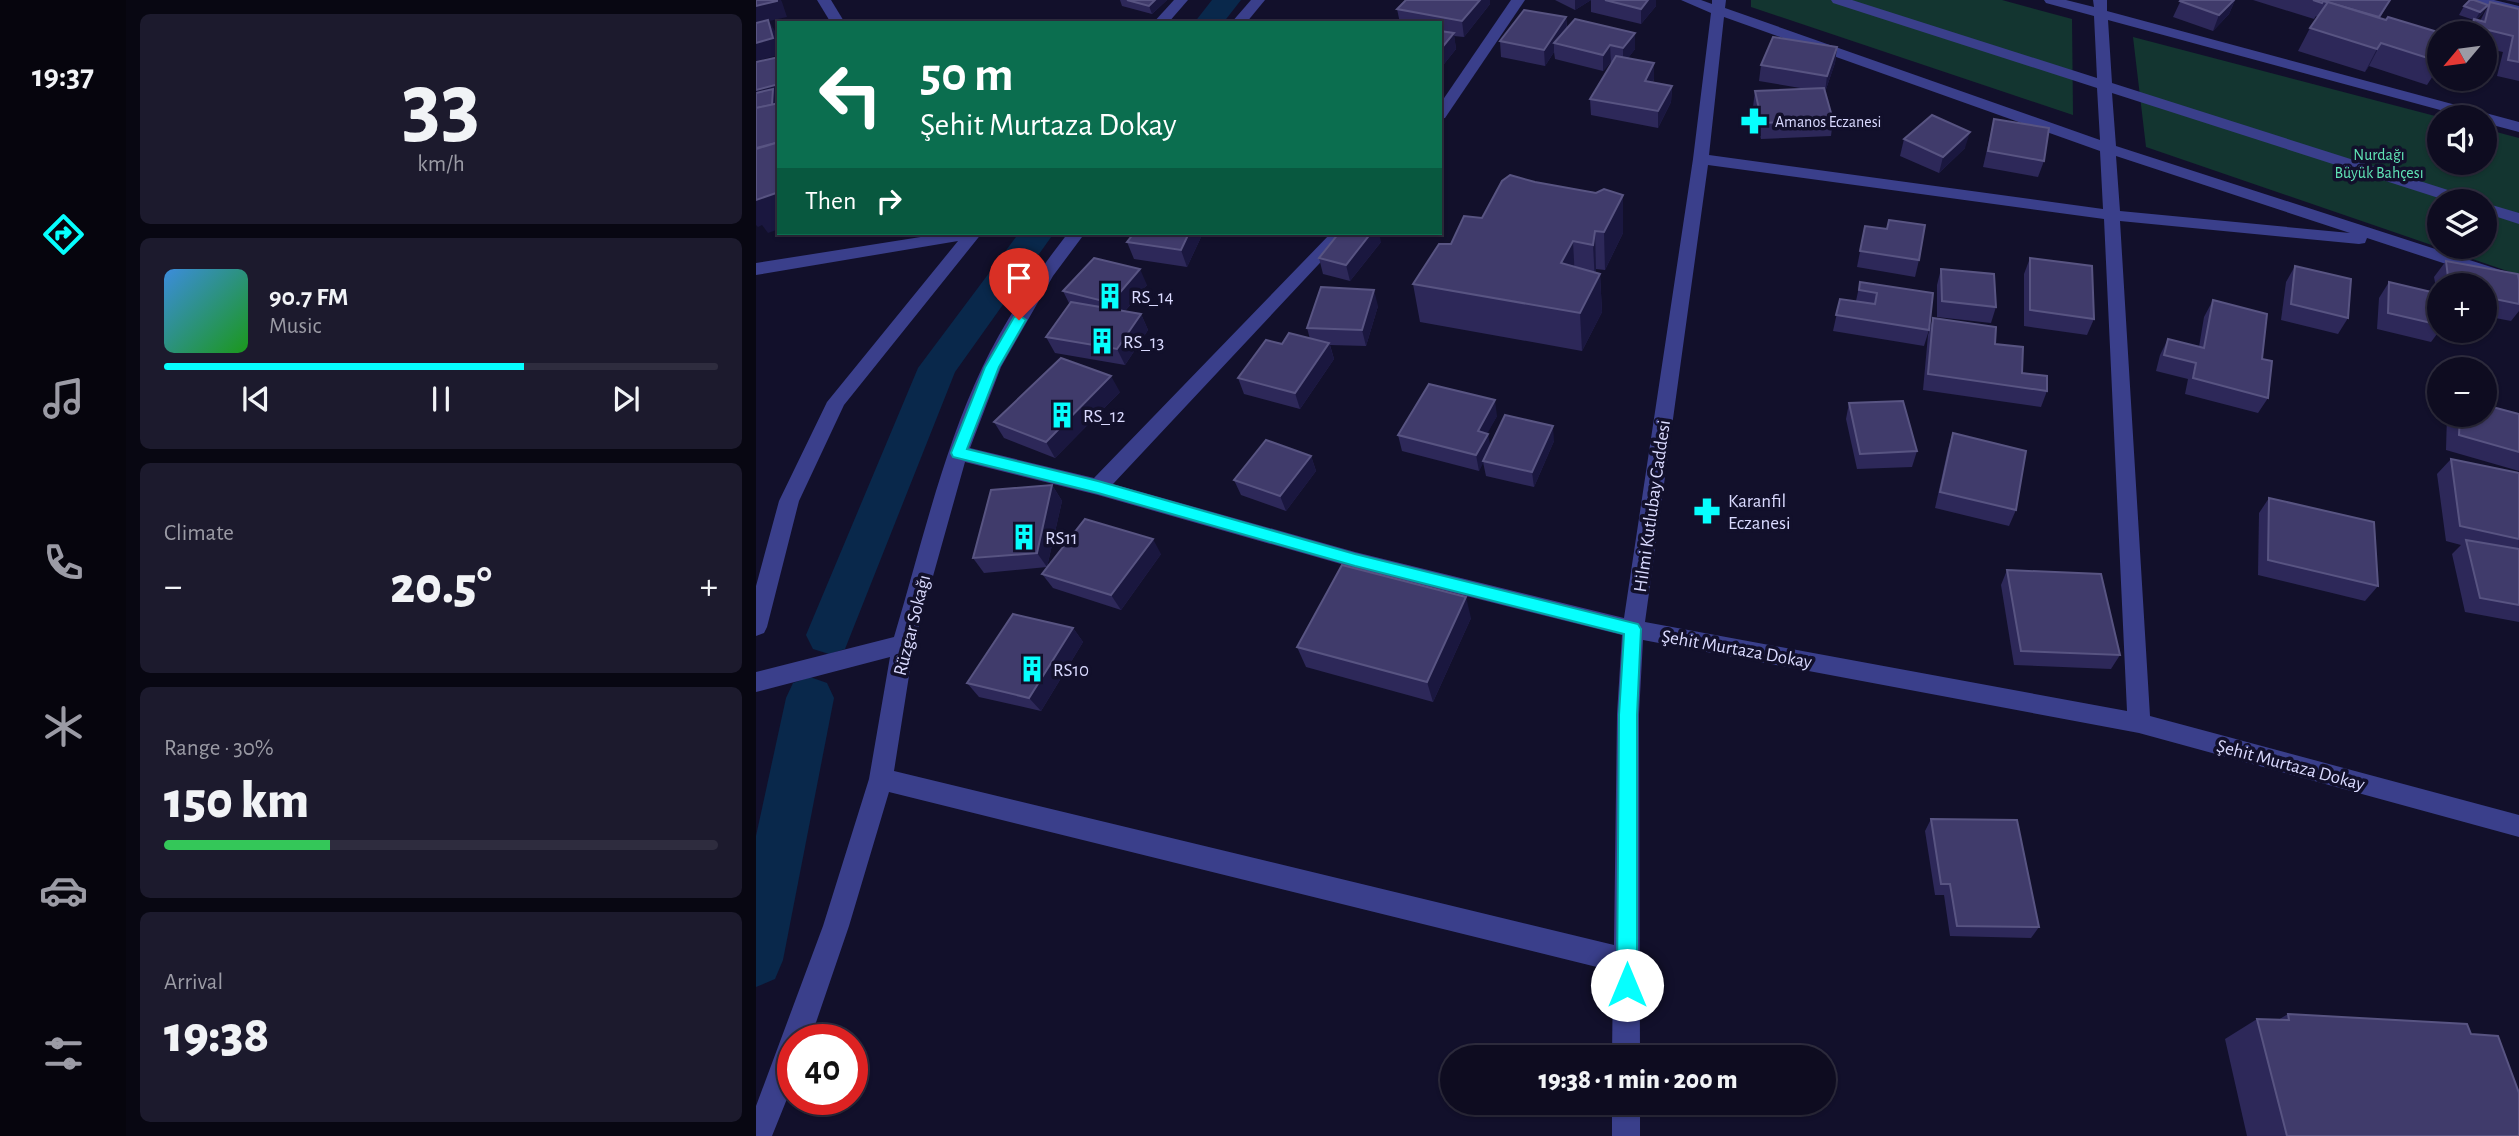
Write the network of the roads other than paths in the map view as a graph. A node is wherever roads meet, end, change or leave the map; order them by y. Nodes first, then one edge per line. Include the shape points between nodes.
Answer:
1 (824, 0) edge
2 (1181, 0) edge
3 (1258, 0) edge
4 (1518, 0) edge
5 (1688, 0) edge
6 (1838, 0) edge
7 (2051, 0) edge
8 (2476, 0) edge
9 (1718, 6) edge
10 (2100, 7) edge
11 (2519, 10) edge
12 (837, 21) edge
13 (1162, 21) edge
14 (1240, 21) edge
15 (2104, 85) junction
16 (2439, 105) edge
17 (1442, 112) edge
18 (2497, 121) edge
19 (2519, 127) edge
20 (2108, 148) junction
21 (1702, 159) junction
22 (2427, 189) edge
23 (2497, 212) edge
24 (2111, 215) junction
25 (2519, 219) edge
26 (953, 235) edge
27 (972, 235) edge
28 (1075, 235) edge
29 (1338, 235) edge
30 (910, 239) edge
31 (2398, 242) junction
32 (756, 269) edge
33 (2519, 282) edge
34 (958, 453) junction
35 (1098, 487) junction
36 (756, 627) edge
37 (1633, 629) junction
38 (902, 644) junction
39 (756, 682) edge
40 (2139, 723) junction
41 (881, 779) junction
42 (2519, 826) edge
43 (1627, 961) junction
44 (802, 1024) edge
45 (1626, 1045) edge
46 (777, 1088) edge
47 (1626, 1115) edge
48 (758, 1136) edge
49 (1626, 1136) edge

1 - 12 street
2 - 13 street
3 - 14 street
4 - 17 street
5 - 9 street
6 - 15 street
7 - 10 street
8 - 11 street
9 - 20 street
9 - 21 street, Hilmi Kutlubay Caddesi
10 - 15 street
10 - 16 street
15 - 20 street
15 - 22 street
18 - 19 street
20 - 24 street
20 - 31 street
21 - 24 street
21 - 37 street, Hilmi Kutlubay Caddesi
23 - 25 street
24 - 31 street
24 - 40 street
26 - 30 street
27 - 36 street via 836,402 789,501
28 - 34 street, Rüzgar Sokağı via 1046,273 992,367
29 - 35 street
30 - 32 street
31 - 33 street
34 - 35 street, Şehit Murtaza Dokay
34 - 38 street, Rüzgar Sokağı
35 - 37 street, Şehit Murtaza Dokay via 1355,560
37 - 40 street, Şehit Murtaza Dokay
37 - 43 street, Hilmi Kutlubay Caddesi
38 - 39 street
38 - 41 street, Rüzgar Sokağı
40 - 42 street, Şehit Murtaza Dokay
41 - 43 street
41 - 44 street, Rüzgar Sokağı
43 - 45 street, Hilmi Kutlubay Caddesi
46 - 48 street
47 - 49 street

